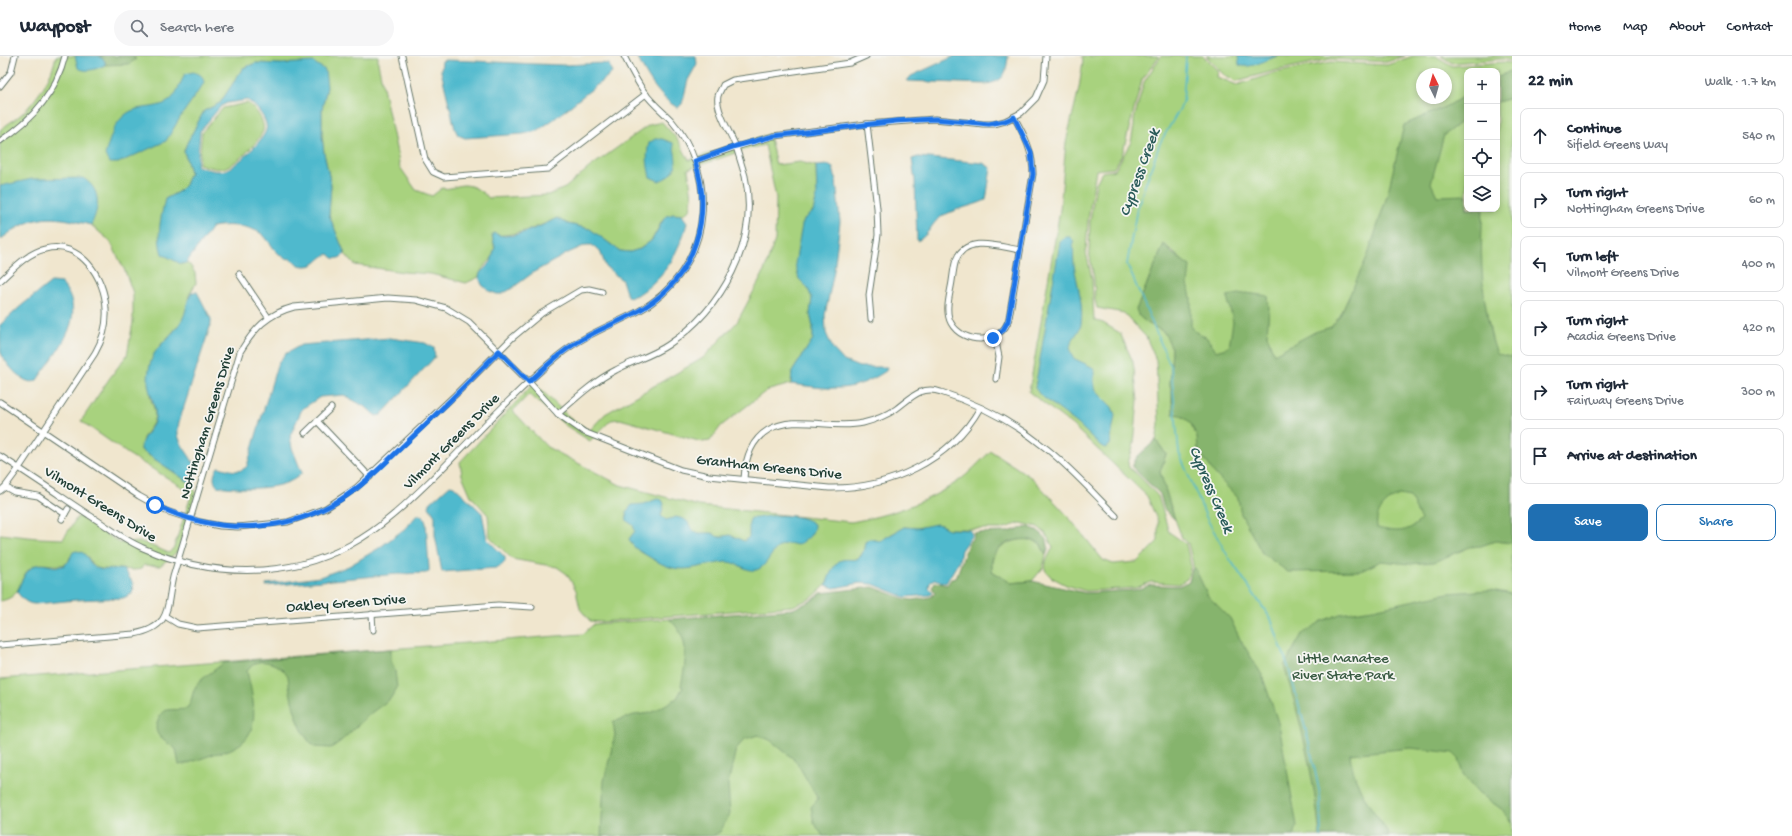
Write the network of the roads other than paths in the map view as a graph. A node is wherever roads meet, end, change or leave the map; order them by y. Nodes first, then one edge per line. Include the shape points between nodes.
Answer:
1 (15, 56) edge
2 (65, 56) edge
3 (402, 56) edge
4 (624, 56) edge
5 (866, 56) edge
6 (1046, 56) edge
7 (0, 86) edge
8 (646, 94) junction
9 (1014, 117) junction
10 (867, 124) junction
11 (0, 141) edge
12 (736, 146) junction
13 (695, 161) junction
14 (1020, 250) junction
15 (240, 274) dead end
16 (0, 281) edge
17 (602, 292) dead end
18 (268, 317) junction
19 (871, 318) dead end
20 (995, 337) junction
21 (499, 351) junction
22 (996, 379) dead end
23 (529, 382) junction
24 (0, 402) edge
25 (331, 408) dead end
26 (980, 408) junction
27 (558, 414) junction
28 (317, 421) junction
29 (43, 431) junction
30 (305, 433) dead end
31 (0, 456) edge
32 (18, 468) junction
33 (370, 477) junction
34 (744, 479) junction
35 (5, 486) junction
36 (0, 491) edge
37 (1116, 516) dead end
38 (62, 519) dead end
39 (191, 520) junction
40 (178, 561) junction
41 (532, 607) dead end
42 (372, 614) junction
43 (165, 616) junction
44 (373, 630) dead end
45 (0, 645) edge

1 - 7 street via 11,72
2 - 11 street via 55,82 41,106 24,124
3 - 8 street via 425,159 433,172 444,177 548,168
4 - 8 street, Vilmont Greens Drive
5 - 12 street via 850,63 733,80 723,84 718,96 719,108
6 - 9 street via 1046,73 1039,92 1029,106
8 - 13 street, Vilmont Greens Drive via 680,132
9 - 10 street via 989,124 935,119
9 - 14 street via 1027,142 1033,162
10 - 12 street via 774,136
10 - 19 street via 878,235 870,295
12 - 13 street
12 - 27 street via 745,177 748,214 745,239 726,284 707,311 667,346 614,370
13 - 23 street, Vilmont Greens Drive via 703,197 701,224 695,247 679,276 652,303 573,345
14 - 20 street via 1008,321
14 - 20 street via 976,244 964,249 956,261 948,312 951,323 959,332 975,338
15 - 18 street
16 - 29 street via 33,253 59,247 77,253 85,259 103,291 106,315 101,342
17 - 21 street via 585,289 568,296 529,323
18 - 21 street, Nottingham Greens Drive via 282,310 306,305 374,299 416,300 456,313 470,322
18 - 39 street, Nottingham Greens Drive via 240,352
20 - 22 street via 999,357
21 - 23 street, Nottingham Greens Drive
21 - 33 street via 456,396
23 - 27 street, Grantham Greens Drive
23 - 40 street, Vilmont Greens Drive via 408,502 350,545 304,563 264,570 222,570
24 - 29 street
25 - 28 street
26 - 34 street, Grantham Greens Drive via 960,435 941,452 918,468 886,480 864,486 837,488
26 - 34 street via 942,392 928,390 917,393 883,416 863,423 841,426 794,422 783,424 767,430 755,442 746,461
26 - 37 street via 1022,430 1043,446
27 - 34 street, Grantham Greens Drive via 584,432 681,470
28 - 30 street
28 - 33 street
29 - 32 street
29 - 39 street via 155,505
31 - 32 street, Vilmont Greens Drive
32 - 35 street
32 - 40 street, Vilmont Greens Drive via 125,538
33 - 39 street via 326,508 288,522 238,527
35 - 36 street
35 - 38 street via 14,492 40,497 67,512
39 - 40 street, Nottingham Greens Drive
40 - 43 street, Nottingham Greens Drive
41 - 42 street, Oakley Green Drive via 498,605
42 - 43 street, Oakley Green Drive via 197,628 178,624
42 - 44 street
43 - 45 street via 152,628 143,632

